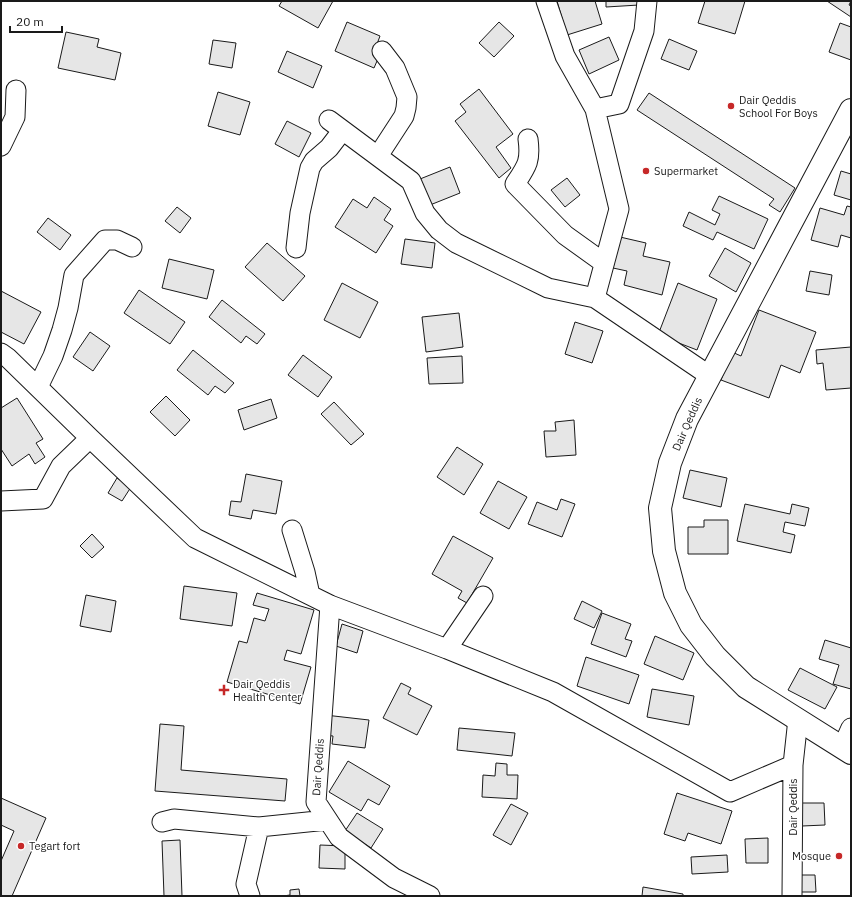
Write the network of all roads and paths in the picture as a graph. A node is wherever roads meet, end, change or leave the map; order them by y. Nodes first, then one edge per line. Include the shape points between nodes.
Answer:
1 (546, 1) edge
2 (647, 1) edge
3 (382, 51) dead end
4 (16, 90) dead end
5 (595, 109) junction
6 (851, 110) edge
7 (528, 139) dead end
8 (1, 146) edge
9 (378, 156) junction
10 (132, 247) dead end
11 (296, 248) dead end
12 (604, 263) junction
13 (595, 298) junction
14 (1, 353) edge
15 (710, 376) junction
16 (38, 387) junction
17 (90, 438) junction
18 (1, 501) edge
19 (292, 530) dead end
20 (310, 595) junction
21 (483, 596) dead end
22 (330, 605) junction
23 (447, 649) junction
24 (798, 719) junction
25 (851, 728) edge
26 (846, 751) edge
27 (793, 765) junction
28 (327, 820) junction
29 (162, 822) dead end
30 (259, 827) junction
31 (250, 896) edge
32 (430, 896) edge
33 (792, 896) edge

1 - 5 street via 565,56
2 - 5 street via 644,31 619,104
3 - 9 street via 395,68 407,97 404,116
4 - 8 street via 15,117
5 - 12 street via 619,209
6 - 15 main road, Dair Qeddis
7 - 12 street via 530,154 527,167 515,184 565,235
9 - 11 street via 336,126 329,148 310,168 300,213
9 - 13 street via 411,181 425,213 439,230 456,243 548,288
10 - 16 street via 117,240 105,240 74,275 62,330
12 - 13 street
13 - 15 street
14 - 16 street
15 - 24 main road, Dair Qeddis via 687,420 670,463 660,508 664,551 675,593 691,625 715,656 746,687
16 - 17 street
17 - 18 street via 61,466 43,499
17 - 20 street via 196,538
19 - 20 street
20 - 22 street
21 - 23 street
22 - 23 street
22 - 28 street, Dair Qeddis via 316,802
23 - 27 street via 553,692 730,792
24 - 26 main road, Dair Qeddis
24 - 27 street, Dair Qeddis
25 - 26 street
27 - 33 street, Dair Qeddis
28 - 30 street
28 - 32 street, Dair Qeddis via 339,837 388,874
29 - 30 street via 174,819
30 - 31 street via 246,884

